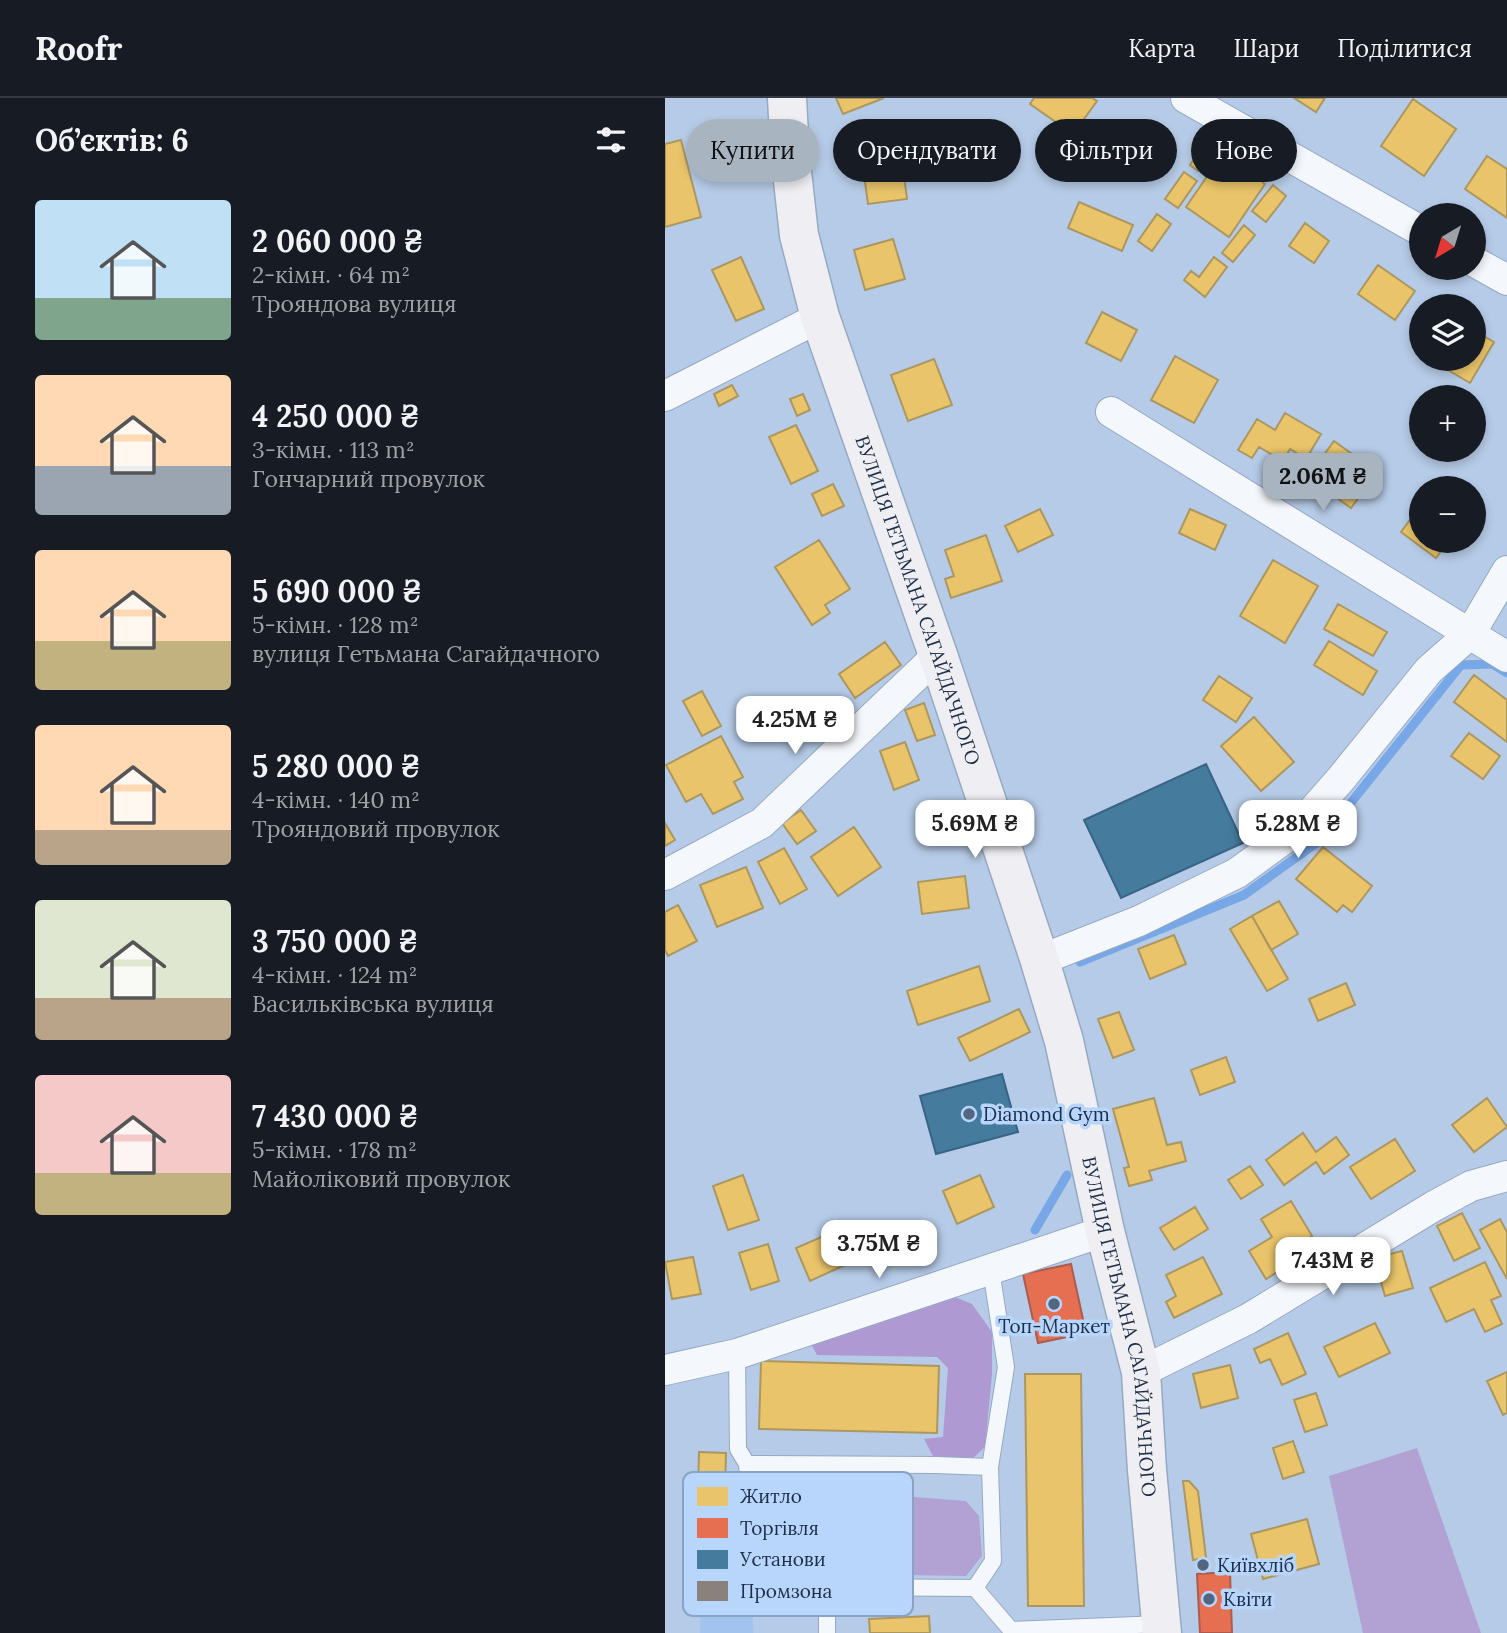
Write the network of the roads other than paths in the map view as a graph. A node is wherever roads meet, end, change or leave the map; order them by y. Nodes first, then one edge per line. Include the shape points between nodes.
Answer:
1 (787, 98) edge
2 (1186, 98) edge
3 (1409, 224) edge
4 (1486, 268) edge
5 (1507, 280) edge
6 (820, 317) junction
7 (665, 396) edge
8 (1111, 412) dead end
9 (1507, 571) edge
10 (1470, 634) junction
11 (938, 655) junction
12 (1507, 657) edge
13 (665, 875) edge
14 (1039, 958) junction
15 (1507, 1175) edge
16 (1105, 1231) junction
17 (991, 1270) junction
18 (737, 1354) junction
19 (665, 1370) edge
20 (1141, 1372) junction
21 (747, 1464) junction
22 (990, 1467) junction
23 (747, 1472) edge
24 (913, 1588) edge
25 (975, 1588) junction
26 (1162, 1629) edge

1 - 6 main road, ВУЛИЦЯ ГЕТЬМАНА САГАЙДАЧНОГО via 799,235
2 - 3 street
4 - 5 street
6 - 7 street
6 - 11 main road, ВУЛИЦЯ ГЕТЬМАНА САГАЙДАЧНОГО
8 - 10 street
9 - 10 street
10 - 12 street
10 - 14 street via 1429,670 1295,831 1237,873 1139,921
11 - 13 street via 762,823
11 - 14 main road, ВУЛИЦЯ ГЕТЬМАНА САГАЙДАЧНОГО
14 - 16 main road, ВУЛИЦЯ ГЕТЬМАНА САГАЙДАЧНОГО via 1064,1041
15 - 20 street via 1471,1186 1248,1319
16 - 17 street
16 - 20 main road, ВУЛИЦЯ ГЕТЬМАНА САГАЙДАЧНОГО
17 - 18 street
17 - 22 lane via 1006,1367
18 - 19 street
18 - 21 lane via 737,1449
20 - 26 main road, ВУЛИЦЯ ГЕТЬМАНА САГАЙДАЧНОГО
21 - 22 lane
21 - 23 lane
22 - 25 lane via 993,1561
24 - 25 lane
25 - 26 lane via 1011,1630

